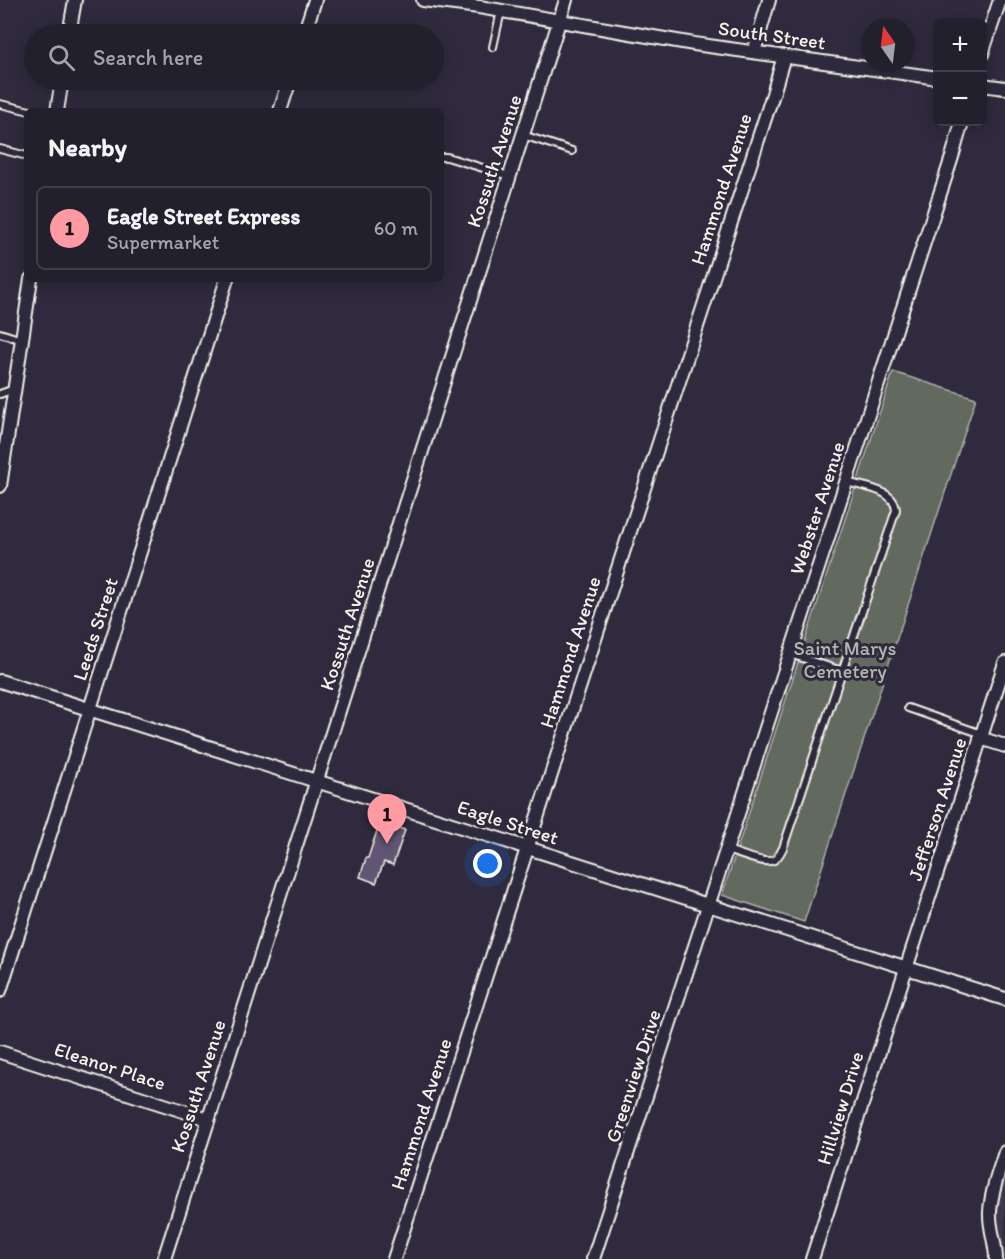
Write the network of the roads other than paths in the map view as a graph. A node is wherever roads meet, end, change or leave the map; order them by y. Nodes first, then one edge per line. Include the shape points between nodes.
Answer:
1 (75, 0) edge
2 (315, 0) edge
3 (423, 0) edge
4 (566, 0) edge
5 (769, 0) edge
6 (1000, 0) edge
7 (501, 11) junction
8 (559, 21) junction
9 (71, 24) edge
10 (307, 24) edge
11 (987, 39) edge
12 (493, 47) dead end
13 (753, 51) junction
14 (784, 56) junction
15 (933, 77) edge
16 (987, 86) edge
17 (1005, 88) edge
18 (60, 90) edge
19 (287, 90) edge
20 (0, 104) edge
21 (57, 108) edge
22 (281, 108) edge
23 (24, 110) edge
24 (961, 126) edge
25 (523, 135) junction
26 (0, 149) edge
27 (572, 151) dead end
28 (24, 155) edge
29 (444, 157) edge
30 (509, 176) junction
31 (31, 282) edge
32 (226, 282) edge
33 (0, 333) edge
34 (22, 340) junction
35 (15, 389) junction
36 (0, 394) edge
37 (846, 482) junction
38 (0, 486) edge
39 (790, 654) junction
40 (1005, 663) edge
41 (842, 671) junction
42 (0, 681) edge
43 (908, 708) dead end
44 (90, 709) junction
45 (981, 736) junction
46 (1005, 746) edge
47 (317, 781) junction
48 (528, 848) junction
49 (727, 850) junction
50 (709, 906) junction
51 (906, 968) junction
52 (0, 991) edge
53 (1005, 999) edge
54 (0, 1052) edge
55 (208, 1119) junction
56 (1005, 1152) edge
57 (164, 1259) edge
58 (394, 1259) edge
59 (594, 1259) edge
60 (812, 1259) edge
61 (996, 1259) edge

1 - 9 street
2 - 10 street
3 - 7 street, South Street
4 - 8 street, Kossuth Avenue
5 - 13 street
6 - 11 street
7 - 8 street, South Street
7 - 12 lane
8 - 13 street, South Street
8 - 25 street, Kossuth Avenue
13 - 14 street, South Street
14 - 15 street, South Street
14 - 48 street, Hammond Avenue
16 - 17 street
18 - 21 street
19 - 22 street
20 - 23 lane
24 - 37 street, Webster Avenue
25 - 27 lane
25 - 30 street, Kossuth Avenue
26 - 28 lane
29 - 30 lane
30 - 47 street, Kossuth Avenue
31 - 34 street
32 - 44 street, Leeds Street
33 - 34 lane
34 - 35 street
35 - 36 lane
35 - 38 street
37 - 39 street, Webster Avenue
37 - 41 lane via 884,493 891,497 896,510
39 - 41 lane
39 - 49 street, Webster Avenue
40 - 45 street, Jefferson Avenue
41 - 49 lane via 779,856 766,862
42 - 44 street, Eagle Street
43 - 45 lane
44 - 47 street, Eagle Street
44 - 52 street, Leeds Street
45 - 46 street
45 - 51 street, Jefferson Avenue
47 - 48 street, Eagle Street
47 - 55 street, Kossuth Avenue
48 - 50 street, Eagle Street
48 - 58 street, Hammond Avenue
49 - 50 street, Webster Avenue
50 - 51 street, Eagle Street
50 - 59 street, Greenview Drive
51 - 53 street, Eagle Street
51 - 60 street, Hillview Drive
54 - 55 street, Eleanor Place
55 - 57 street, Kossuth Avenue
56 - 61 street via 990,1212

